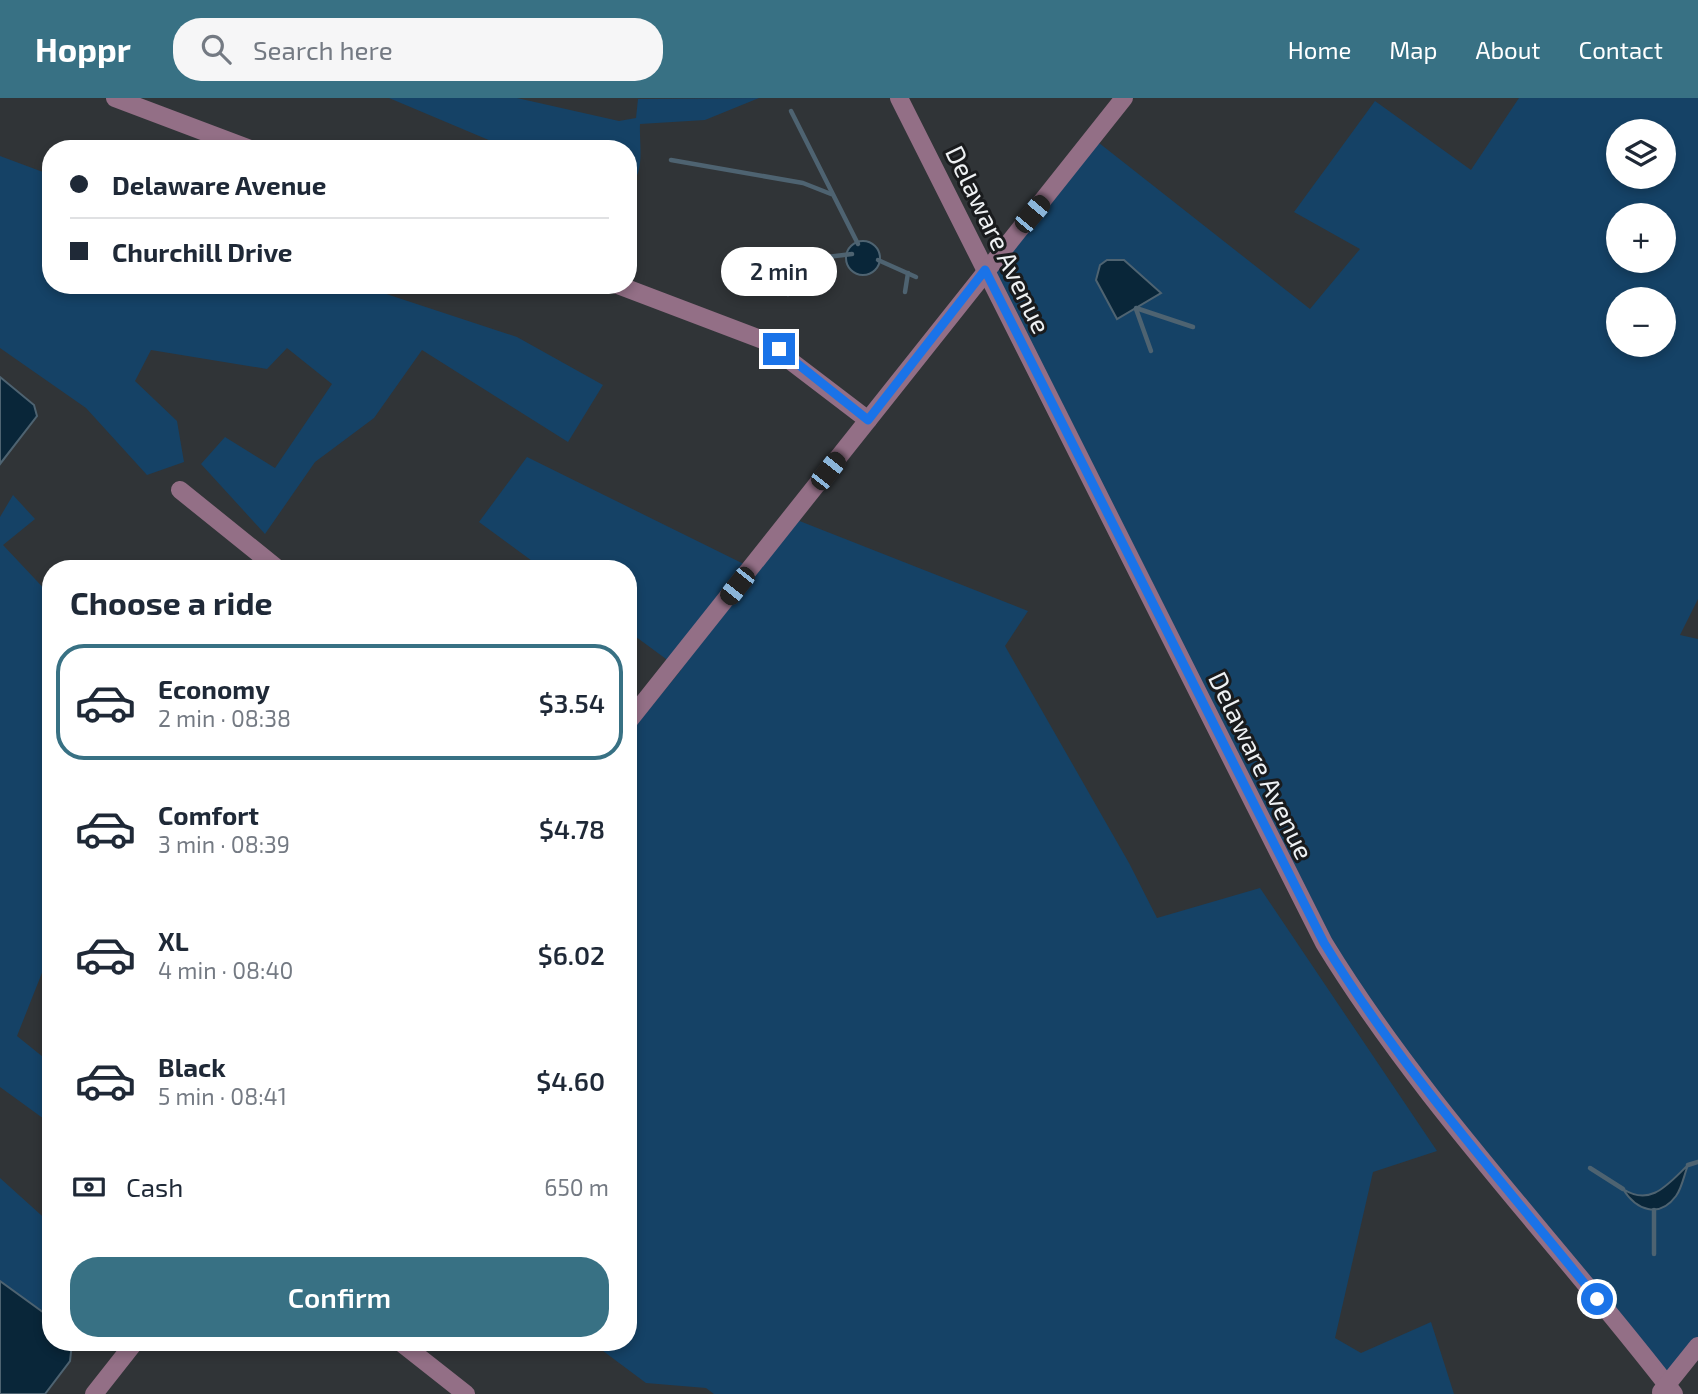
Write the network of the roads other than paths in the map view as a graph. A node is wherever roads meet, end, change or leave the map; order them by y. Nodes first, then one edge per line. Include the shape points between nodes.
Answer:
1 (899, 98) edge
2 (1124, 98) edge
3 (121, 99) edge
4 (227, 140) edge
5 (985, 270) junction
6 (637, 292) edge
7 (868, 420) junction
8 (180, 490) dead end
9 (267, 560) edge
10 (637, 711) edge
11 (1698, 1346) edge
12 (128, 1351) edge
13 (411, 1351) edge
14 (1667, 1391) edge
15 (94, 1394) edge
16 (466, 1394) edge

1 - 5 street, Delaware Avenue
2 - 5 street
3 - 4 street
5 - 7 street
5 - 14 street, Delaware Avenue via 1304,908 1346,981
6 - 7 street via 763,340
7 - 10 street
8 - 9 street
11 - 14 street
12 - 15 street
13 - 16 street

